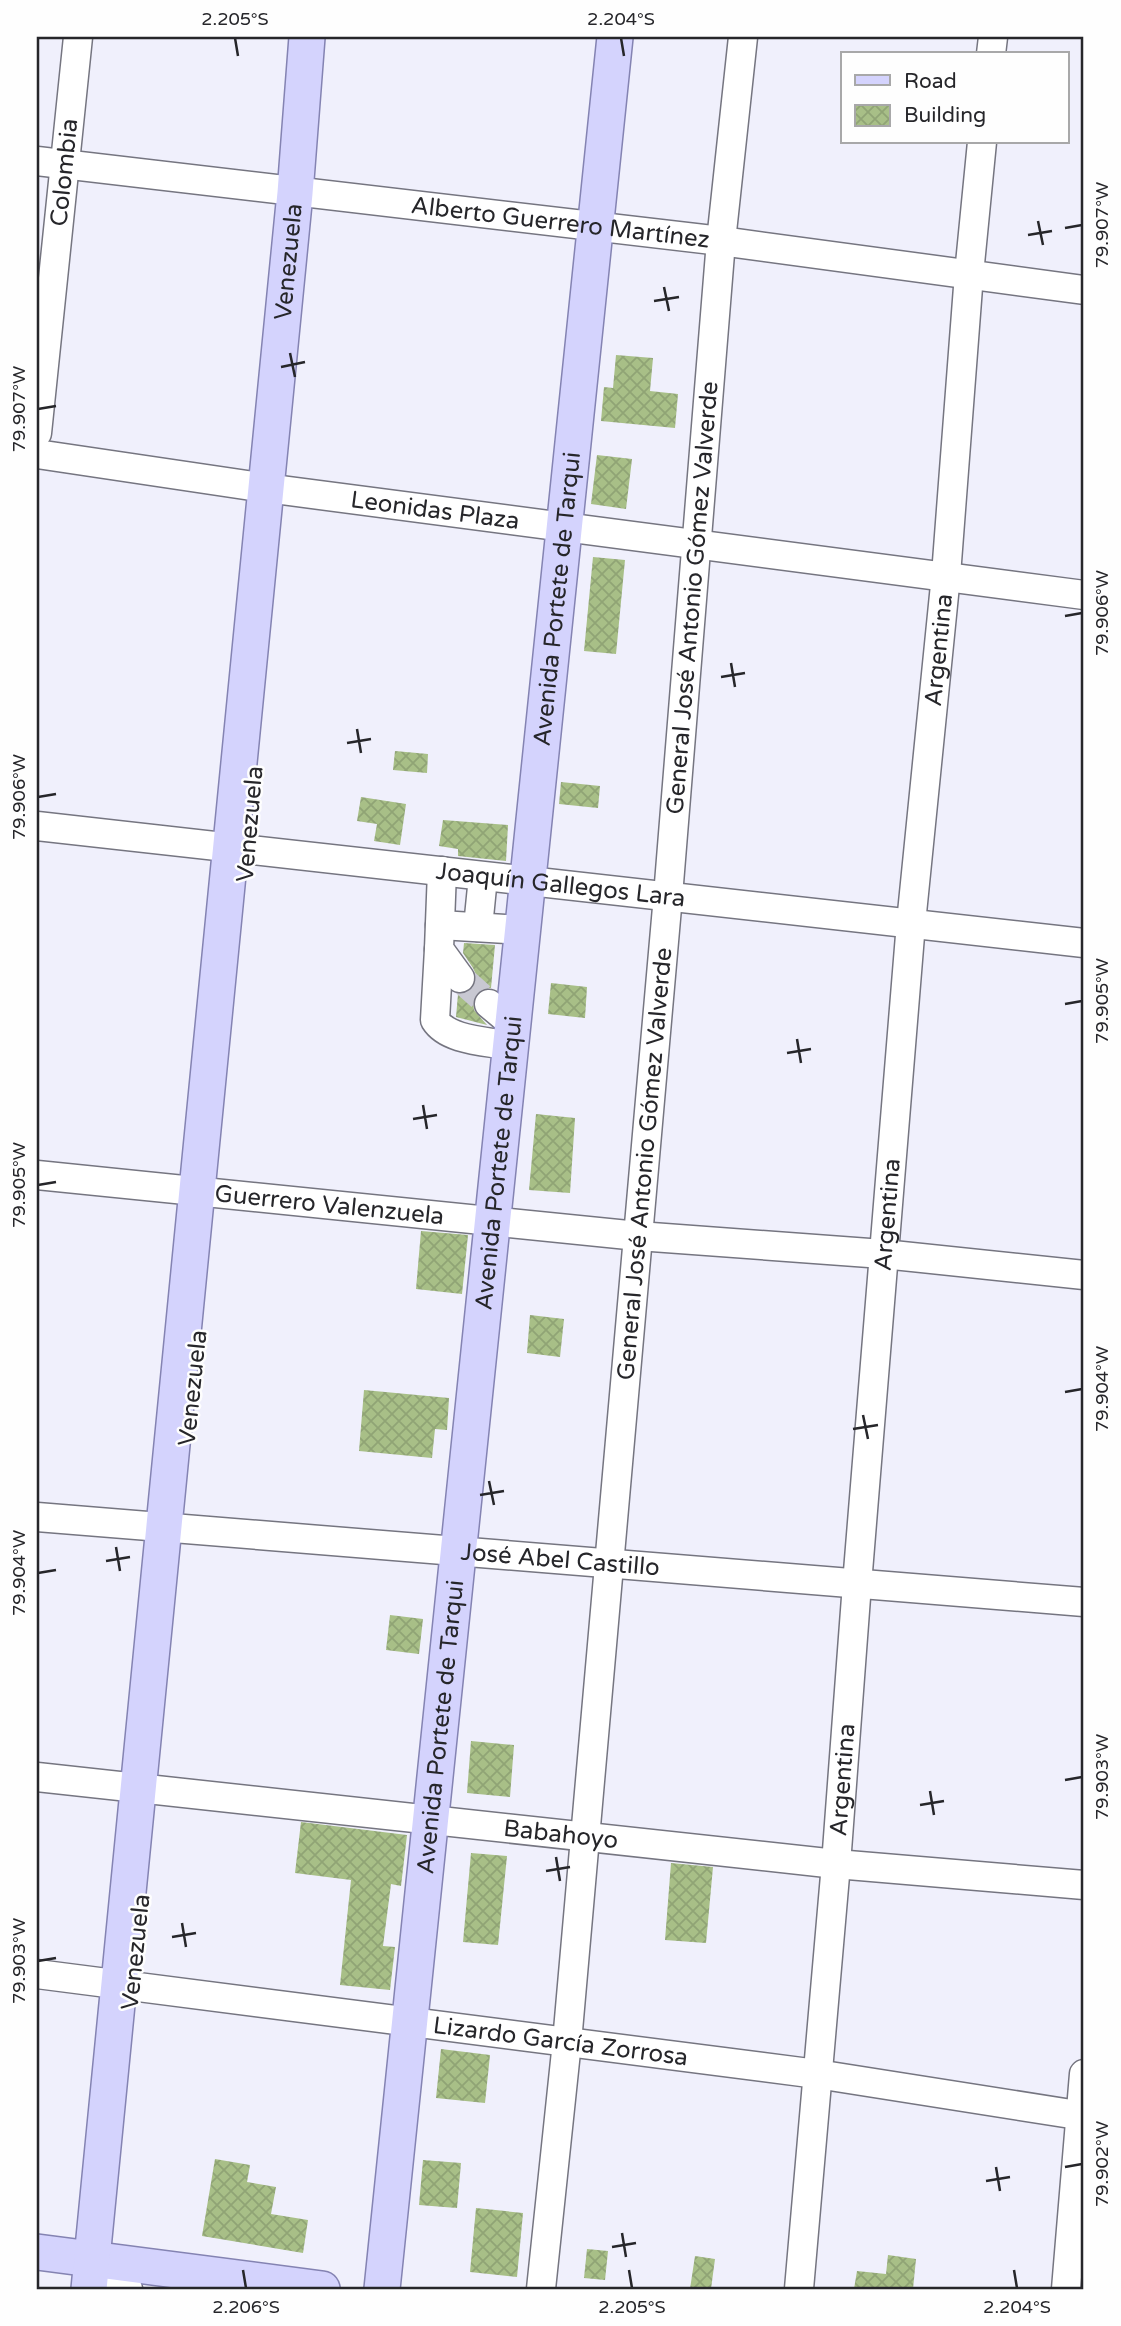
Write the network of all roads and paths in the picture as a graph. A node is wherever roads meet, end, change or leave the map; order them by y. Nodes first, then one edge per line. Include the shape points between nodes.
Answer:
1 (78, 37) edge
2 (307, 37) edge
3 (319, 37) edge
4 (615, 37) edge
5 (743, 37) edge
6 (300, 129) junction
7 (982, 144) edge
8 (37, 161) edge
9 (65, 164) junction
10 (295, 193) junction
11 (595, 226) junction
12 (722, 241) junction
13 (969, 274) junction
14 (1084, 290) edge
15 (37, 433) edge
16 (37, 454) edge
17 (266, 488) junction
18 (564, 525) junction
19 (695, 544) junction
20 (946, 575) junction
21 (1084, 595) edge
22 (37, 827) edge
23 (239, 848) junction
24 (442, 871) junction
25 (483, 877) junction
26 (527, 881) junction
27 (668, 896) junction
28 (911, 923) junction
29 (478, 927) junction
30 (522, 930) junction
31 (439, 937) junction
32 (1084, 943) edge
33 (460, 978) tunnel mouth
34 (504, 1024) junction
35 (37, 1174) edge
36 (205, 1191) junction
37 (492, 1221) junction
38 (638, 1236) junction
39 (883, 1254) junction
40 (1084, 1275) edge
41 (37, 1517) edge
42 (171, 1528) junction
43 (458, 1552) junction
44 (609, 1562) junction
45 (857, 1584) junction
46 (1084, 1602) edge
47 (37, 1777) edge
48 (145, 1790) junction
49 (430, 1819) junction
50 (585, 1835) junction
51 (836, 1864) junction
52 (1084, 1885) edge
53 (37, 1974) edge
54 (126, 1986) junction
55 (409, 2023) junction
56 (567, 2042) junction
57 (817, 2074) junction
58 (1084, 2074) edge
59 (1083, 2115) edge
60 (37, 2252) edge
61 (107, 2275) edge
62 (179, 2280) edge
63 (322, 2289) edge
64 (382, 2289) edge
65 (541, 2289) edge
66 (799, 2289) edge
67 (1066, 2289) edge

1 - 9 street, Colombia
2 - 6 main road, Venezuela
3 - 6 street via 314,106
4 - 11 main road, Avenida Portete de Tarqui
5 - 12 street, General José Antonio Gómez Valverde
6 - 10 main road, Venezuela
7 - 13 street, Argentina
8 - 9 street, Alberto Guerrero Martínez
9 - 10 street, Alberto Guerrero Martínez
9 - 15 street, Colombia
10 - 11 street, Alberto Guerrero Martínez
10 - 17 main road, Venezuela
11 - 12 street, Alberto Guerrero Martínez
11 - 18 main road, Avenida Portete de Tarqui
12 - 13 street, Alberto Guerrero Martínez
12 - 19 street, General José Antonio Gómez Valverde
13 - 14 street, Alberto Guerrero Martínez
13 - 20 street, Argentina
16 - 17 street, Leonidas Plaza
17 - 18 street, Leonidas Plaza
17 - 23 main road, Venezuela
18 - 19 street, Leonidas Plaza
18 - 26 main road, Avenida Portete de Tarqui
19 - 20 street, Leonidas Plaza
19 - 27 street, General José Antonio Gómez Valverde
20 - 21 street, Leonidas Plaza
20 - 28 street, Argentina
22 - 23 street, Joaquín Gallegos Lara
23 - 24 street, Joaquín Gallegos Lara
23 - 36 main road, Venezuela
24 - 25 street, Joaquín Gallegos Lara
24 - 31 street
25 - 26 street, Joaquín Gallegos Lara
25 - 29 street
26 - 27 street, Joaquín Gallegos Lara
26 - 30 main road, Avenida Portete de Tarqui
27 - 28 street, Joaquín Gallegos Lara
27 - 38 street, General José Antonio Gómez Valverde
28 - 32 street, Joaquín Gallegos Lara
28 - 39 street, Argentina
29 - 30 street
29 - 31 street
30 - 34 main road, Avenida Portete de Tarqui
31 - 33 street
31 - 34 street via 435,1020 440,1027 453,1034
34 - 37 main road, Avenida Portete de Tarqui
35 - 36 street, Guerrero Valenzuela
36 - 37 street, Guerrero Valenzuela
36 - 42 main road, Venezuela
37 - 38 street, Guerrero Valenzuela
37 - 43 main road, Avenida Portete de Tarqui
38 - 39 street, Guerrero Valenzuela
38 - 44 street, General José Antonio Gómez Valverde
39 - 40 street, Guerrero Valenzuela
39 - 45 street, Argentina
41 - 42 street, José Abel Castillo
42 - 43 street, José Abel Castillo
42 - 48 main road, Venezuela
43 - 44 street, José Abel Castillo
43 - 49 main road, Avenida Portete de Tarqui
44 - 45 street, José Abel Castillo
44 - 50 street, General José Antonio Gómez Valverde
45 - 46 street, José Abel Castillo
45 - 51 street, Argentina
47 - 48 street, Babahoyo
48 - 49 street, Babahoyo
48 - 54 main road, Venezuela
49 - 50 street, Babahoyo
49 - 55 main road, Avenida Portete de Tarqui
50 - 51 street, Babahoyo
50 - 56 street, General José Antonio Gómez Valverde
51 - 52 street, Babahoyo
51 - 57 street, Argentina
53 - 54 street, Lizardo García Zorrosa
54 - 55 street, Lizardo García Zorrosa
54 - 61 main road, Venezuela
55 - 56 street, Lizardo García Zorrosa
55 - 64 main road, Avenida Portete de Tarqui
56 - 57 street, Lizardo García Zorrosa
56 - 65 street, General José Antonio Gómez Valverde
57 - 59 street, Lizardo García Zorrosa
57 - 66 street, Argentina
58 - 59 street
59 - 67 street
60 - 61 main road
61 - 62 main road
62 - 63 main road

